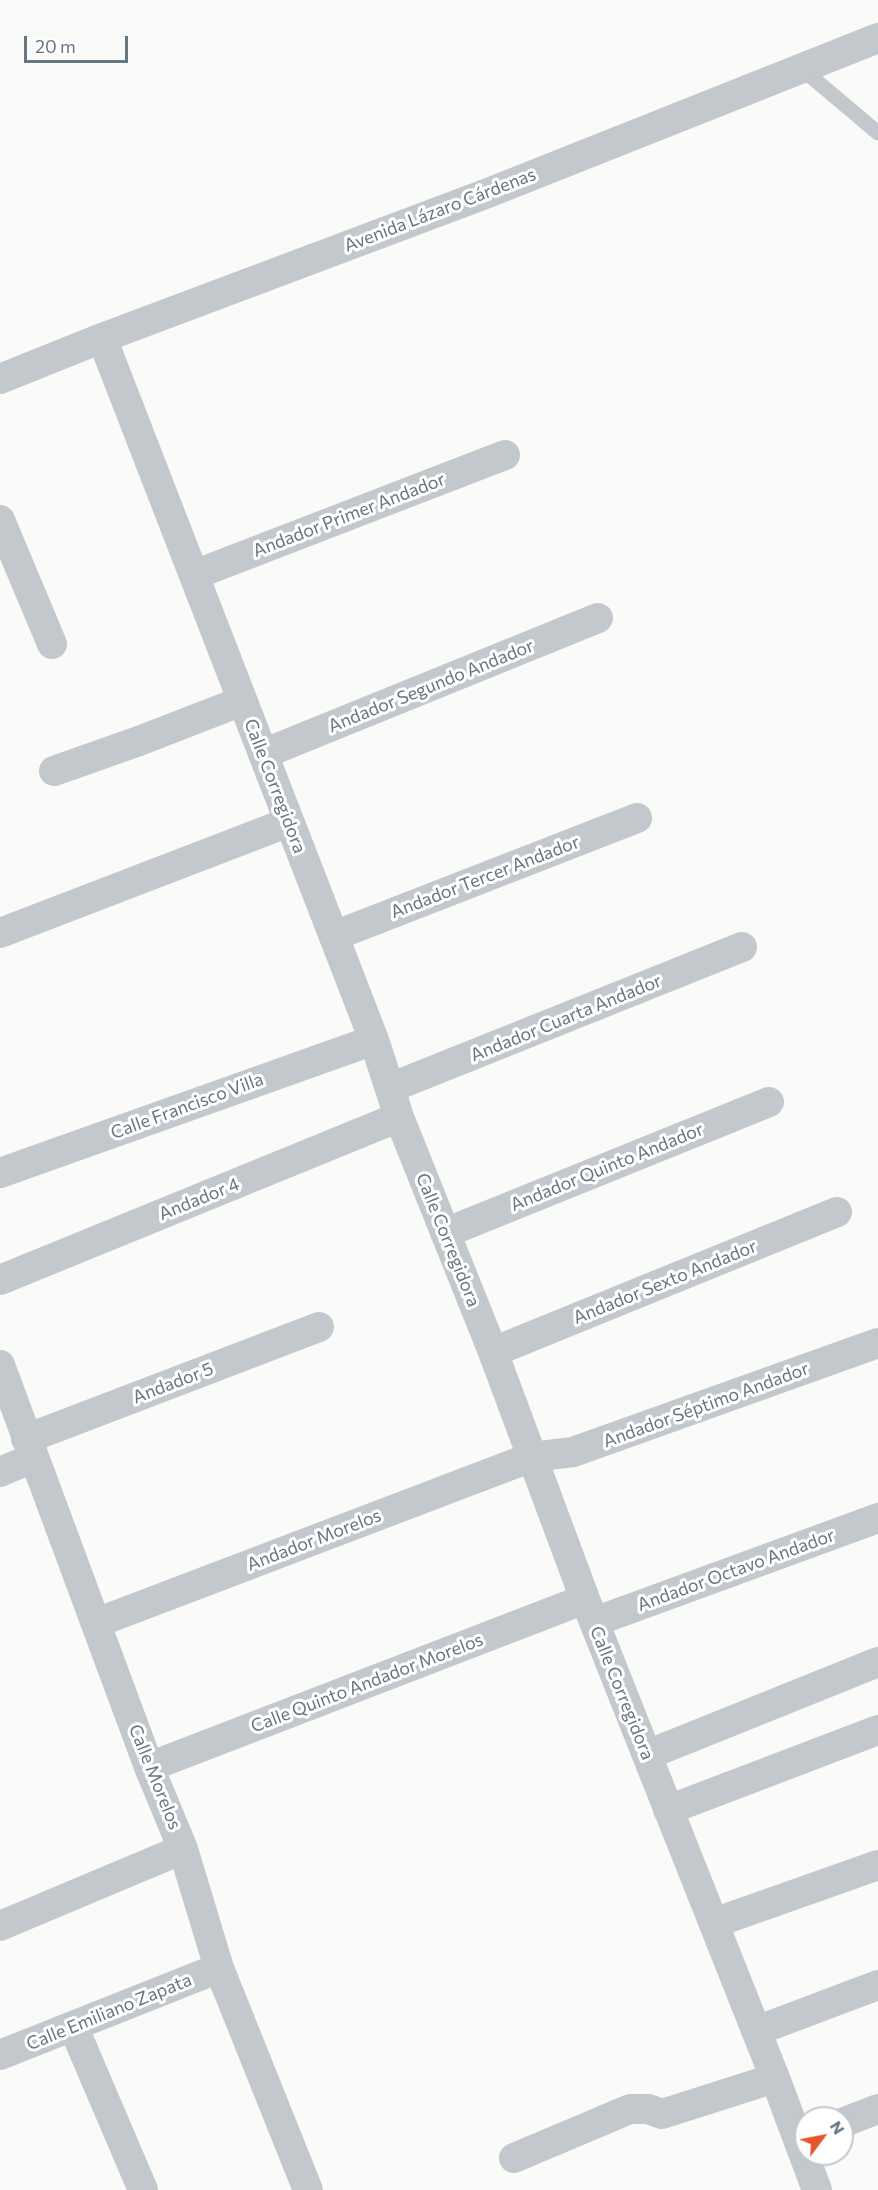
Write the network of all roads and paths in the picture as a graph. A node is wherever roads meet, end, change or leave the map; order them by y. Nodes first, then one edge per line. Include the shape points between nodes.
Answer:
1 (878, 38) edge
2 (801, 68) junction
3 (878, 133) edge
4 (102, 339) junction
5 (0, 379) edge
6 (505, 455) dead end
7 (0, 520) edge
8 (194, 575) junction
9 (598, 618) dead end
10 (52, 644) dead end
11 (242, 701) junction
12 (263, 754) junction
13 (54, 771) dead end
14 (637, 818) dead end
15 (289, 822) junction
16 (0, 933) edge
17 (334, 936) junction
18 (742, 947) dead end
19 (374, 1040) junction
20 (390, 1088) junction
21 (769, 1102) dead end
22 (399, 1118) junction
23 (0, 1173) edge
24 (837, 1212) dead end
25 (446, 1233) junction
26 (0, 1280) edge
27 (319, 1327) dead end
28 (878, 1343) edge
29 (493, 1352) junction
30 (0, 1365) edge
31 (30, 1449) junction
32 (532, 1457) junction
33 (0, 1472) edge
34 (878, 1518) edge
35 (590, 1611) junction
36 (96, 1623) junction
37 (878, 1662) edge
38 (878, 1730) edge
39 (647, 1755) junction
40 (149, 1767) junction
41 (668, 1809) junction
42 (183, 1849) junction
43 (878, 1865) edge
44 (714, 1923) junction
45 (0, 1926) edge
46 (219, 1968) junction
47 (878, 1985) edge
48 (73, 2026) junction
49 (756, 2031) junction
50 (0, 2055) edge
51 (775, 2078) junction
52 (878, 2109) edge
53 (854, 2118) edge
54 (794, 2120) edge
55 (514, 2158) dead end
56 (810, 2166) edge
57 (143, 2190) edge
58 (308, 2190) edge
59 (817, 2190) edge

1 - 2 street, Avenida Lázaro Cárdenas
2 - 3 lane
2 - 4 street, Avenida Lázaro Cárdenas via 488,193
4 - 5 street, Avenida Lázaro Cárdenas
4 - 8 street, Calle Corregidora
6 - 8 street, Andador Primer Andador
7 - 10 street
8 - 11 street, Calle Corregidora
9 - 12 street, Andador Segundo Andador
11 - 12 street, Calle Corregidora
11 - 13 street
12 - 15 street, Calle Corregidora
14 - 17 street, Andador Tercer Andador
15 - 16 street
15 - 17 street, Calle Corregidora
17 - 19 street, Calle Corregidora
18 - 20 street, Andador Cuarta Andador
19 - 20 street, Calle Corregidora
19 - 23 street, Calle Francisco Villa
20 - 22 street, Calle Corregidora
21 - 25 street, Andador Quinto Andador
22 - 25 street, Calle Corregidora
22 - 26 street, Andador 4
24 - 29 street, Andador Sexto Andador
25 - 29 street, Calle Corregidora
27 - 31 street, Andador 5
28 - 32 street, Andador Séptimo Andador via 573,1452
29 - 32 street, Calle Corregidora
30 - 31 street, Calle Morelos
31 - 33 street, Andador 5
31 - 36 street, Calle Morelos
32 - 35 street, Calle Corregidora
32 - 36 street, Andador Morelos
34 - 35 street, Andador Octavo Andador
35 - 39 street, Calle Corregidora
35 - 40 street, Calle Quinto Andador Morelos
36 - 40 street, Calle Morelos
37 - 39 street
38 - 41 street
39 - 41 street, Calle Corregidora
40 - 42 street, Calle Morelos
41 - 44 street, Calle Corregidora
42 - 45 street
42 - 46 street, Calle Morelos
43 - 44 street
44 - 49 street, Calle Corregidora
46 - 48 street, Calle Emiliano Zapata
46 - 58 street, Calle Morelos
47 - 49 street
48 - 50 street, Calle Emiliano Zapata
48 - 57 street
49 - 51 street, Calle Corregidora
51 - 54 street, Calle Corregidora
51 - 55 street via 662,2114 630,2109
52 - 53 street
56 - 59 street, Calle Corregidora

